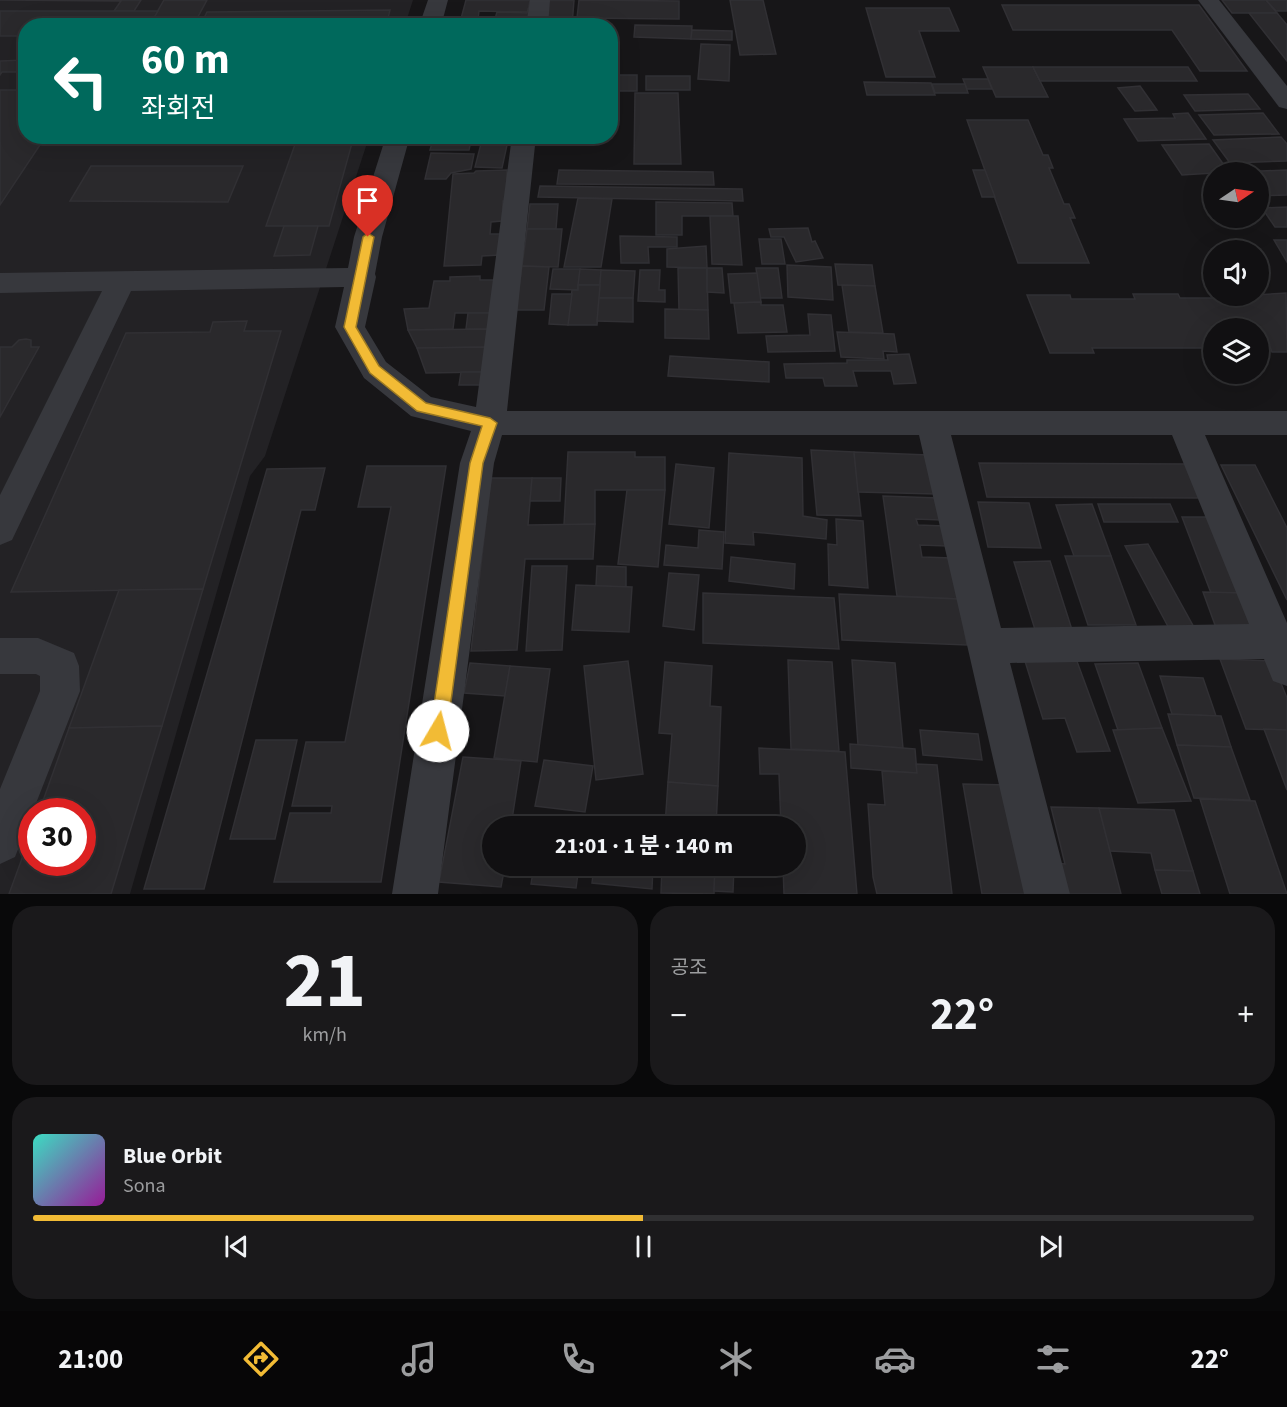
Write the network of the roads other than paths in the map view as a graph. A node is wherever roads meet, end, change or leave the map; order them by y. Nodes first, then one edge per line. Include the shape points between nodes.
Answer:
1 (438, 0) edge
2 (540, 0) edge
3 (1208, 0) edge
4 (432, 18) edge
5 (538, 18) edge
6 (1287, 102) edge
7 (396, 144) edge
8 (523, 144) edge
9 (362, 277) junction
10 (122, 282) junction
11 (0, 283) edge
12 (490, 423) junction
13 (932, 423) junction
14 (1183, 423) junction
15 (1287, 423) edge
16 (0, 530) edge
17 (987, 646) junction
18 (1281, 655) edge
19 (0, 656) edge
20 (0, 842) edge
21 (415, 894) edge
22 (1047, 894) edge

1 - 4 street
2 - 5 street
3 - 6 street
7 - 9 street via 368,237
8 - 12 street
9 - 10 street
9 - 12 street via 350,327 375,370 422,407
10 - 11 street
10 - 16 street
12 - 13 street
12 - 21 street via 477,463
13 - 14 street
13 - 17 street
14 - 15 street
14 - 18 street
17 - 18 street
17 - 22 street
19 - 20 street via 38,656 60,666 60,691

